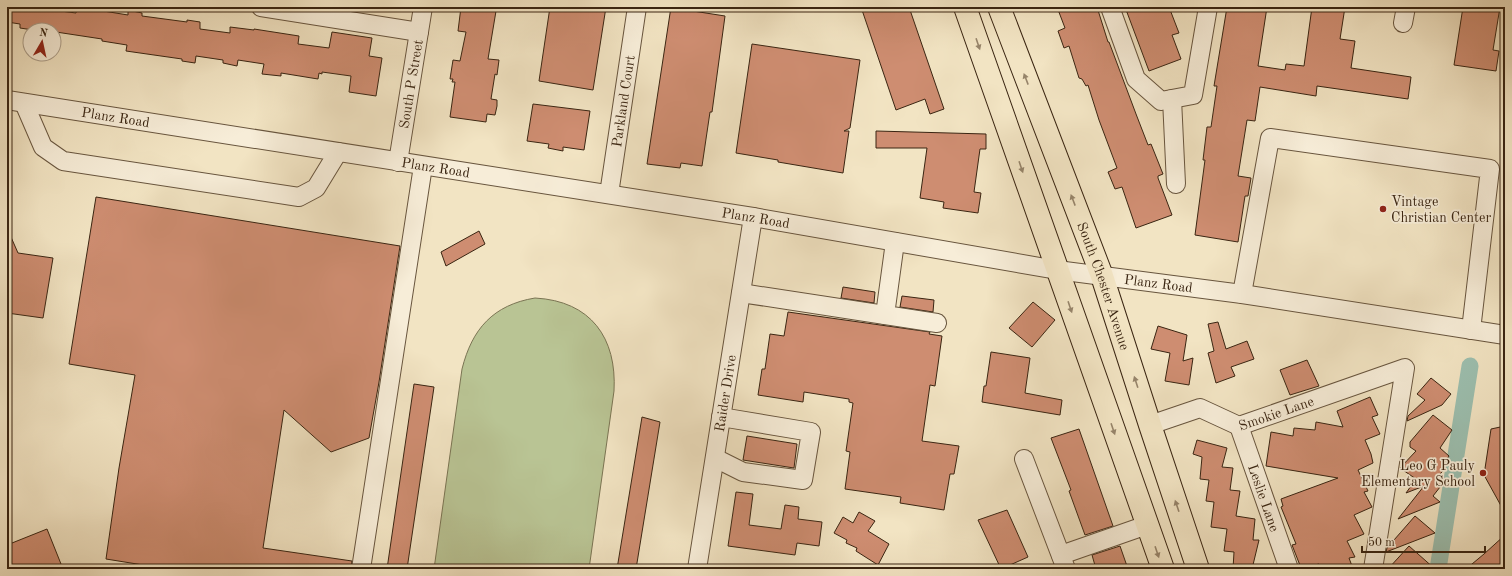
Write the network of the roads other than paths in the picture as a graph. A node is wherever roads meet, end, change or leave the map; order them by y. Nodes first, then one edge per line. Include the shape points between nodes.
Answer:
1 (261, 7) edge
2 (423, 7) edge
3 (638, 7) edge
4 (965, 7) edge
5 (999, 7) edge
6 (1110, 7) edge
7 (1208, 7) edge
8 (419, 32) junction
9 (1172, 99) junction
10 (15, 102) edge
11 (338, 152) junction
12 (398, 162) junction
13 (423, 166) junction
14 (1176, 184) dead end
15 (609, 194) junction
16 (753, 217) junction
17 (895, 242) junction
18 (1057, 270) junction
19 (1102, 276) junction
20 (741, 293) junction
21 (1242, 294) junction
22 (885, 315) junction
23 (936, 323) dead end
24 (1471, 330) junction
25 (1505, 335) edge
26 (721, 417) junction
27 (1150, 425) junction
28 (1238, 426) junction
29 (715, 458) junction
30 (1024, 459) dead end
31 (1147, 525) junction
32 (1064, 562) edge
33 (361, 569) edge
34 (697, 569) edge
35 (1162, 569) edge
36 (1198, 569) edge
37 (1289, 569) edge
38 (1373, 569) edge

1 - 8 street
2 - 8 street, South P Street
3 - 15 street, Parkland Court
4 -> 18 main road
19 -> 5 main road, South Chester Avenue
6 - 9 street via 1136,79 1160,101
7 - 9 street via 1193,95
8 - 12 street, South P Street
9 - 14 street
10 - 11 street, Planz Road
10 - 11 street via 43,147 63,161 299,197 316,188
11 - 12 street, Planz Road
12 - 13 street, Planz Road
13 - 15 street, Planz Road
13 - 33 street
15 - 16 street, Planz Road
16 - 17 street, Planz Road
16 - 20 street, Raider Drive
17 - 18 street, Planz Road
17 - 22 street
18 - 19 street, Planz Road
18 -> 31 main road
19 - 21 street, Planz Road
27 -> 19 main road, South Chester Avenue
20 - 22 street
20 - 26 street, Raider Drive
21 - 24 street, Planz Road
21 - 24 street via 1270,138 1490,169
22 - 23 street
24 - 25 street, Planz Road
26 - 29 street, Raider Drive
26 - 29 street via 811,432 803,480 743,472
27 - 28 street, Smokie Lane via 1200,408
36 -> 27 main road, South Chester Avenue
28 - 37 street, Leslie Lane
28 - 38 street, Smokie Lane via 1405,368
29 - 34 street, Raider Drive
30 - 32 street
31 - 32 street
31 -> 35 main road

